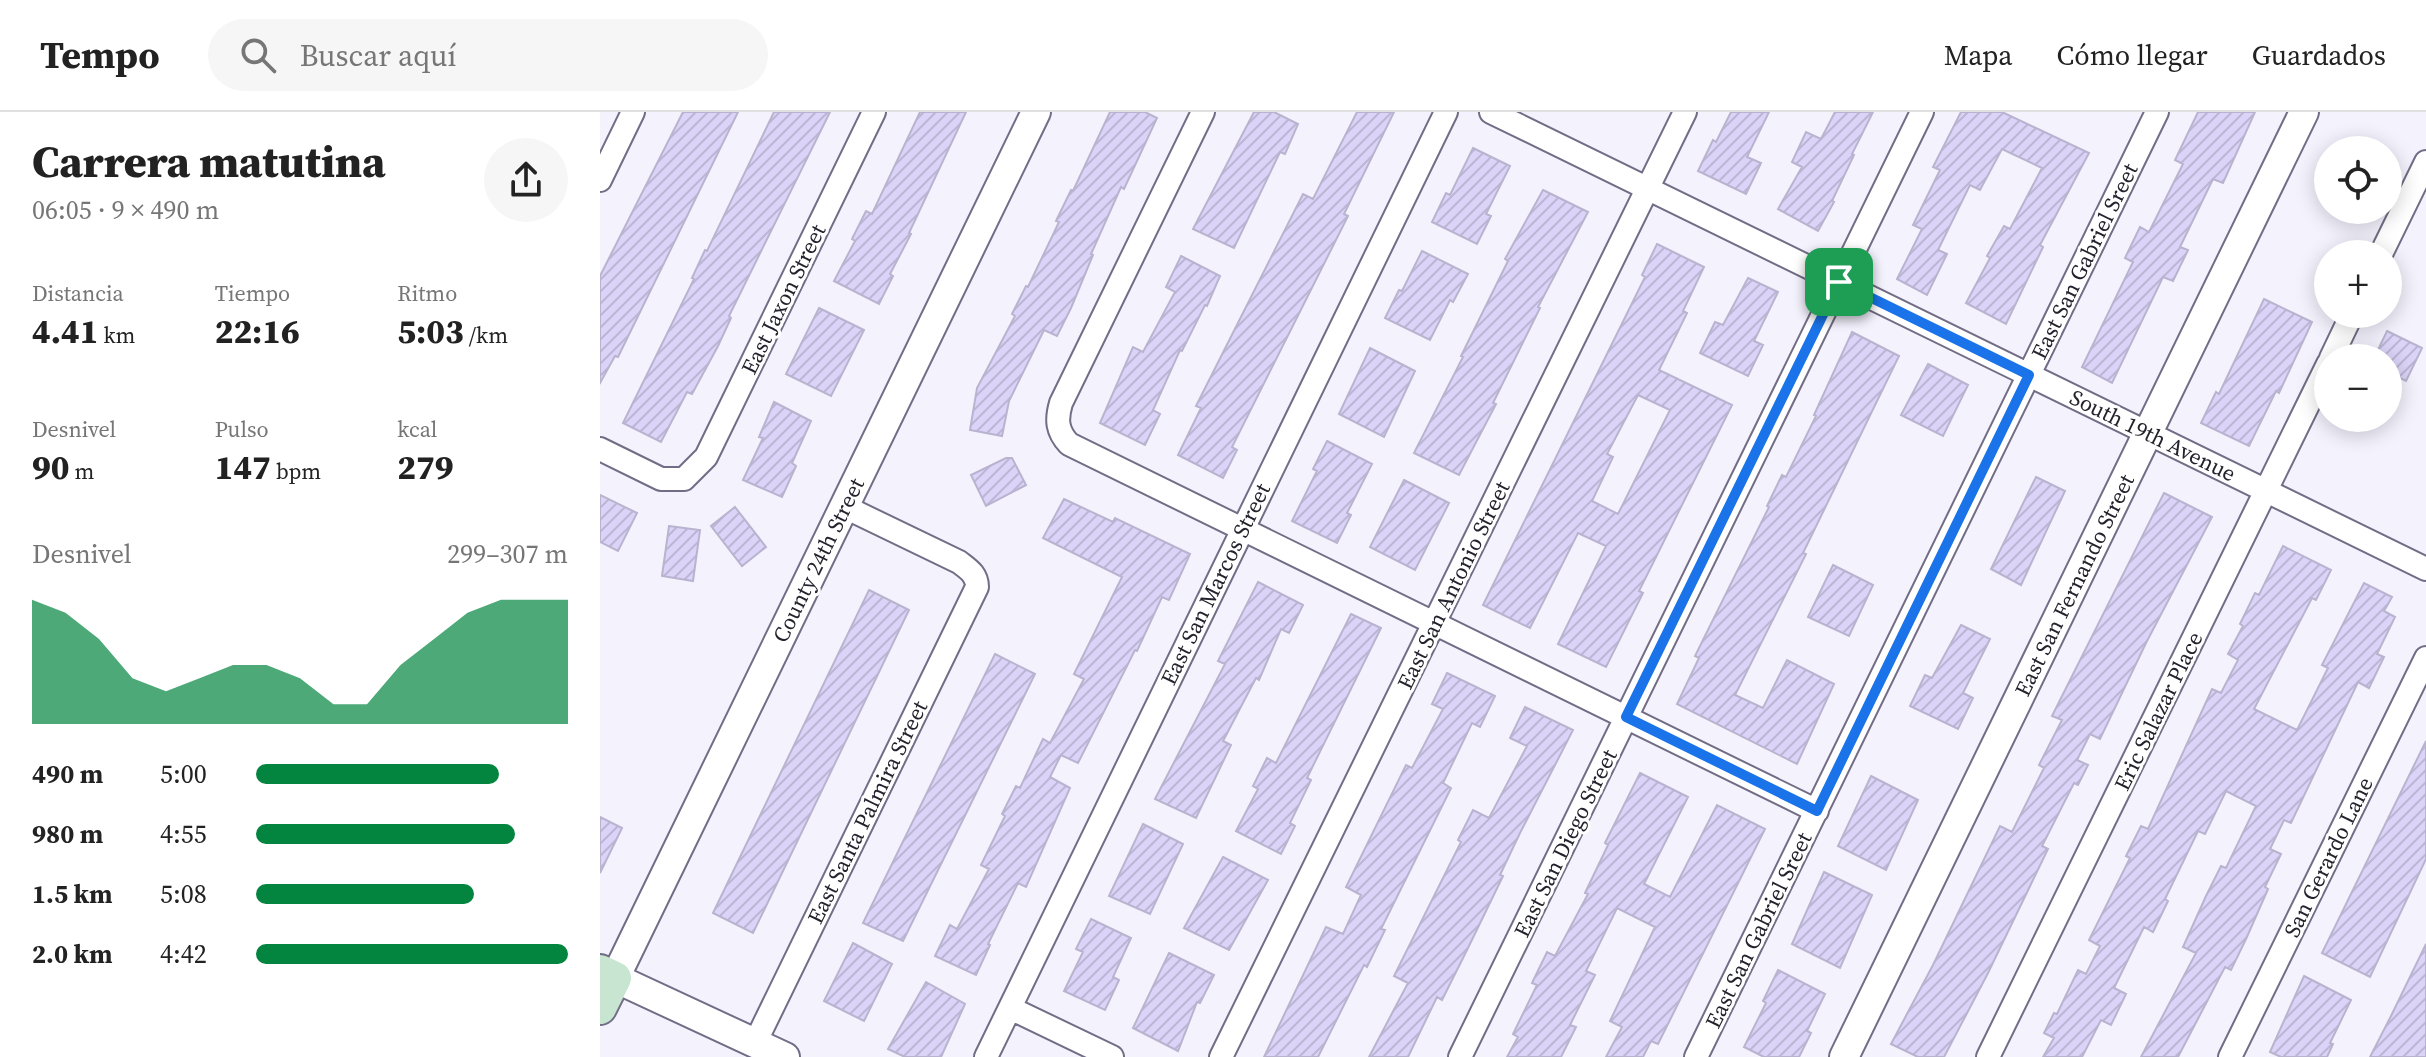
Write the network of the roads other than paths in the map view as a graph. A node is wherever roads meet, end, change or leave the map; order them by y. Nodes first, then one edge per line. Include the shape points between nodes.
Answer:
1 (633, 112) edge
2 (874, 112) edge
3 (1036, 112) edge
4 (1203, 112) edge
5 (1446, 112) edge
6 (1491, 112) edge
7 (1685, 112) edge
8 (1922, 112) edge
9 (2157, 112) edge
10 (2304, 112) edge
11 (2426, 162) edge
12 (600, 180) edge
13 (1647, 189) junction
14 (2388, 240) edge
15 (1839, 282) junction
16 (2029, 375) junction
17 (2314, 393) edge
18 (2148, 433) junction
19 (600, 449) edge
20 (2266, 491) junction
21 (843, 506) junction
22 (1241, 529) junction
23 (2426, 569) edge
24 (1434, 623) junction
25 (2426, 658) edge
26 (1626, 717) junction
27 (1817, 811) junction
28 (607, 974) edge
29 (600, 1008) edge
30 (1010, 1008) junction
31 (755, 1043) junction
32 (785, 1057) edge
33 (986, 1057) edge
34 (1112, 1057) edge
35 (1221, 1057) edge
36 (1460, 1057) edge
37 (1696, 1057) edge
38 (1844, 1057) edge
39 (1988, 1057) edge
40 (2230, 1057) edge

1 - 12 street
2 - 19 street, East Jaxon Street via 706,457 684,479 661,479
3 - 21 street, County 24th Street
4 - 22 street via 1057,416 1069,444
5 - 22 street, East San Marcos Street
6 - 13 street, South 19th Avenue
7 - 13 street, East San Antonio Street
8 - 15 street, East San Diego Street
9 - 16 street, East San Gabriel Sreet
10 - 18 street, East San Fernando Street
11 - 14 street
13 - 15 street, South 19th Avenue
13 - 24 street, East San Antonio Street
15 - 16 street, South 19th Avenue
15 - 26 street, East San Diego Street
16 - 18 street, South 19th Avenue
16 - 27 street, East San Gabriel Sreet
17 - 20 street, Eric Salazar Place
18 - 20 street, South 19th Avenue
18 - 38 street, East San Fernando Street
20 - 23 street, South 19th Avenue
20 - 39 street, Eric Salazar Place
21 - 28 street, County 24th Street
21 - 31 street, East Santa Palmira Street via 959,562 971,571 977,587
22 - 24 street
22 - 30 street, East San Marcos Street
24 - 26 street
24 - 35 street, East San Antonio Street
25 - 40 street, San Gerardo Lane
26 - 27 street
26 - 36 street, East San Diego Street
27 - 37 street, East San Gabriel Sreet
28 - 29 main road, County 24th Street
28 - 31 street
30 - 33 street, East San Marcos Street
30 - 34 street
31 - 32 street

